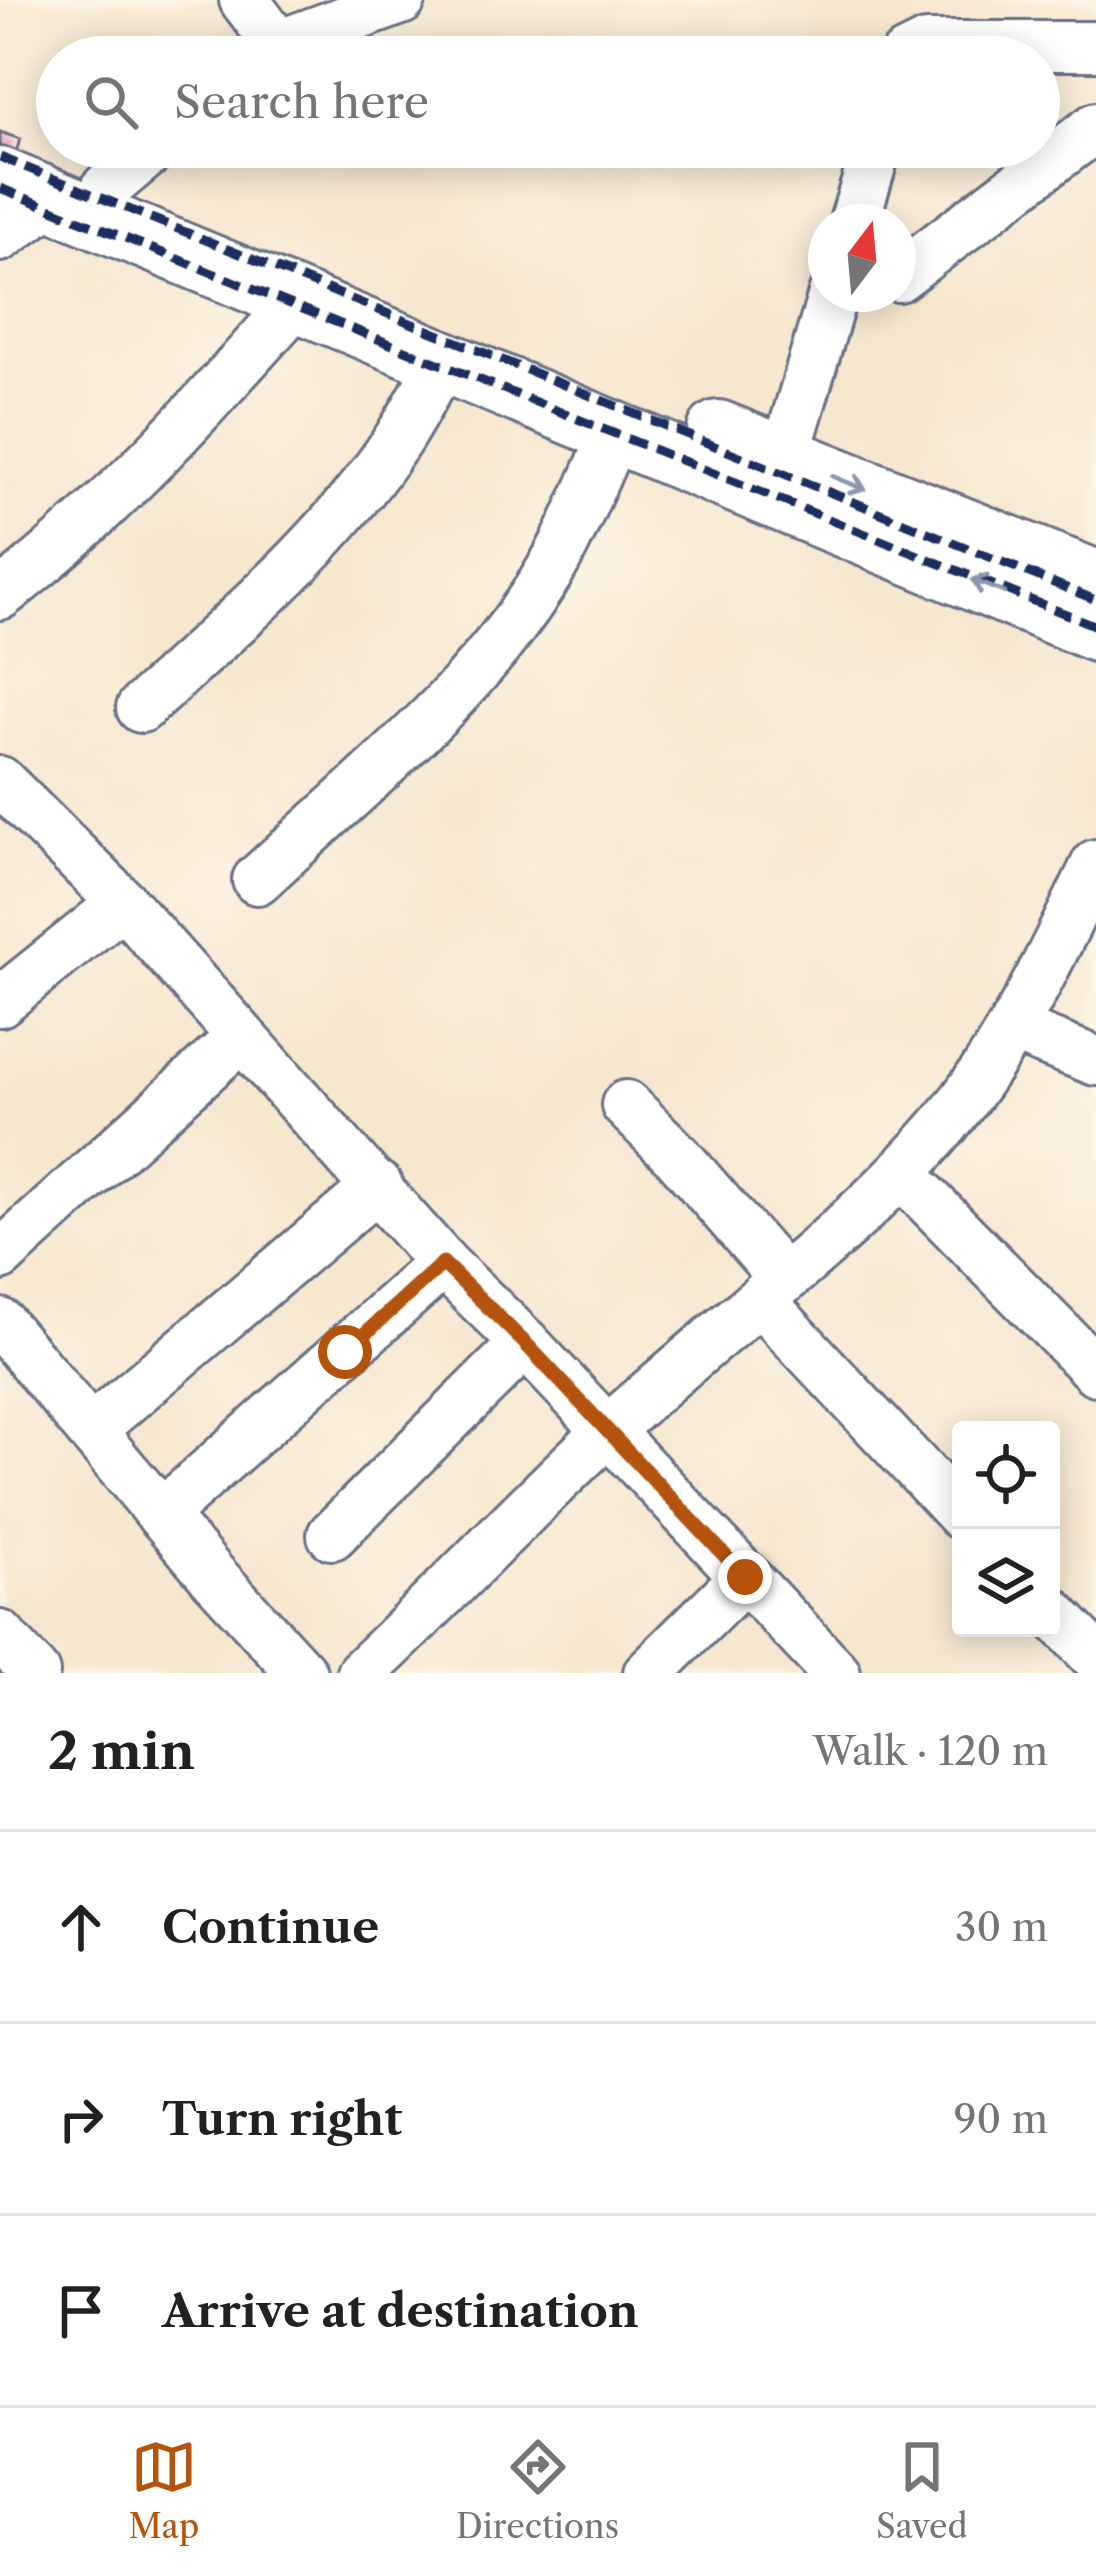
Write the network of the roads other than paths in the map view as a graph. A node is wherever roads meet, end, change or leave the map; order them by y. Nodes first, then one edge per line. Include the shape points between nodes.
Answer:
1 (244, 0) edge
2 (401, 0) edge
3 (263, 36) edge
4 (304, 36) edge
5 (1060, 46) edge
6 (1096, 46) edge
7 (1096, 127) edge
8 (0, 143) edge
9 (1060, 154) edge
10 (103, 168) edge
11 (871, 168) edge
12 (1042, 168) edge
13 (53, 188) edge
14 (860, 204) edge
15 (0, 237) edge
16 (916, 263) edge
17 (296, 302) junction
18 (827, 315) edge
19 (443, 362) junction
20 (615, 433) junction
21 (784, 457) junction
22 (1096, 581) edge
23 (0, 595) edge
24 (1096, 631) edge
25 (141, 708) dead end
26 (0, 781) edge
27 (1096, 865) edge
28 (257, 880) dead end
29 (123, 903) junction
30 (0, 1002) edge
31 (1014, 1028) junction
32 (241, 1037) junction
33 (1096, 1060) edge
34 (626, 1105) dead end
35 (901, 1173) junction
36 (378, 1186) junction
37 (0, 1256) edge
38 (443, 1263) junction
39 (772, 1290) junction
40 (0, 1323) edge
41 (525, 1343) junction
42 (1096, 1371) edge
43 (91, 1430) junction
44 (607, 1431) junction
45 (952, 1503) edge
46 (161, 1515) junction
47 (332, 1535) dead end
48 (745, 1577) junction
49 (1060, 1620) edge
50 (0, 1635) edge
51 (1096, 1657) edge
52 (832, 1672) edge
53 (35, 1673) edge
54 (302, 1673) edge
55 (361, 1673) edge
56 (648, 1673) edge

1 - 3 street
2 - 4 street
5 - 6 street
7 - 9 street
8 - 13 main road
10 - 13 street
11 - 14 street
12 - 16 street
13 - 15 street
13 - 17 main road
13 - 21 main road
17 - 19 main road
17 - 23 street via 119,493
18 - 21 street
19 - 20 main road
19 - 25 street via 395,444 314,542
24 -> 20 main road
20 - 28 street via 546,579 509,632 467,683
21 -> 22 main road
26 - 29 street
27 - 31 street
29 - 30 street
29 - 32 street
31 - 33 street
31 - 35 street
32 - 36 street
32 - 37 street
34 - 39 street via 680,1158
35 - 39 street
35 - 42 street
36 - 38 street
36 - 43 street
38 - 41 street
38 - 46 street
39 - 44 street
39 - 45 street
40 - 43 street
41 - 44 street
41 - 47 street
43 - 46 street
44 - 48 street
44 - 55 street
46 - 54 street
48 - 52 street
48 - 56 street
49 - 51 street
50 - 53 street

